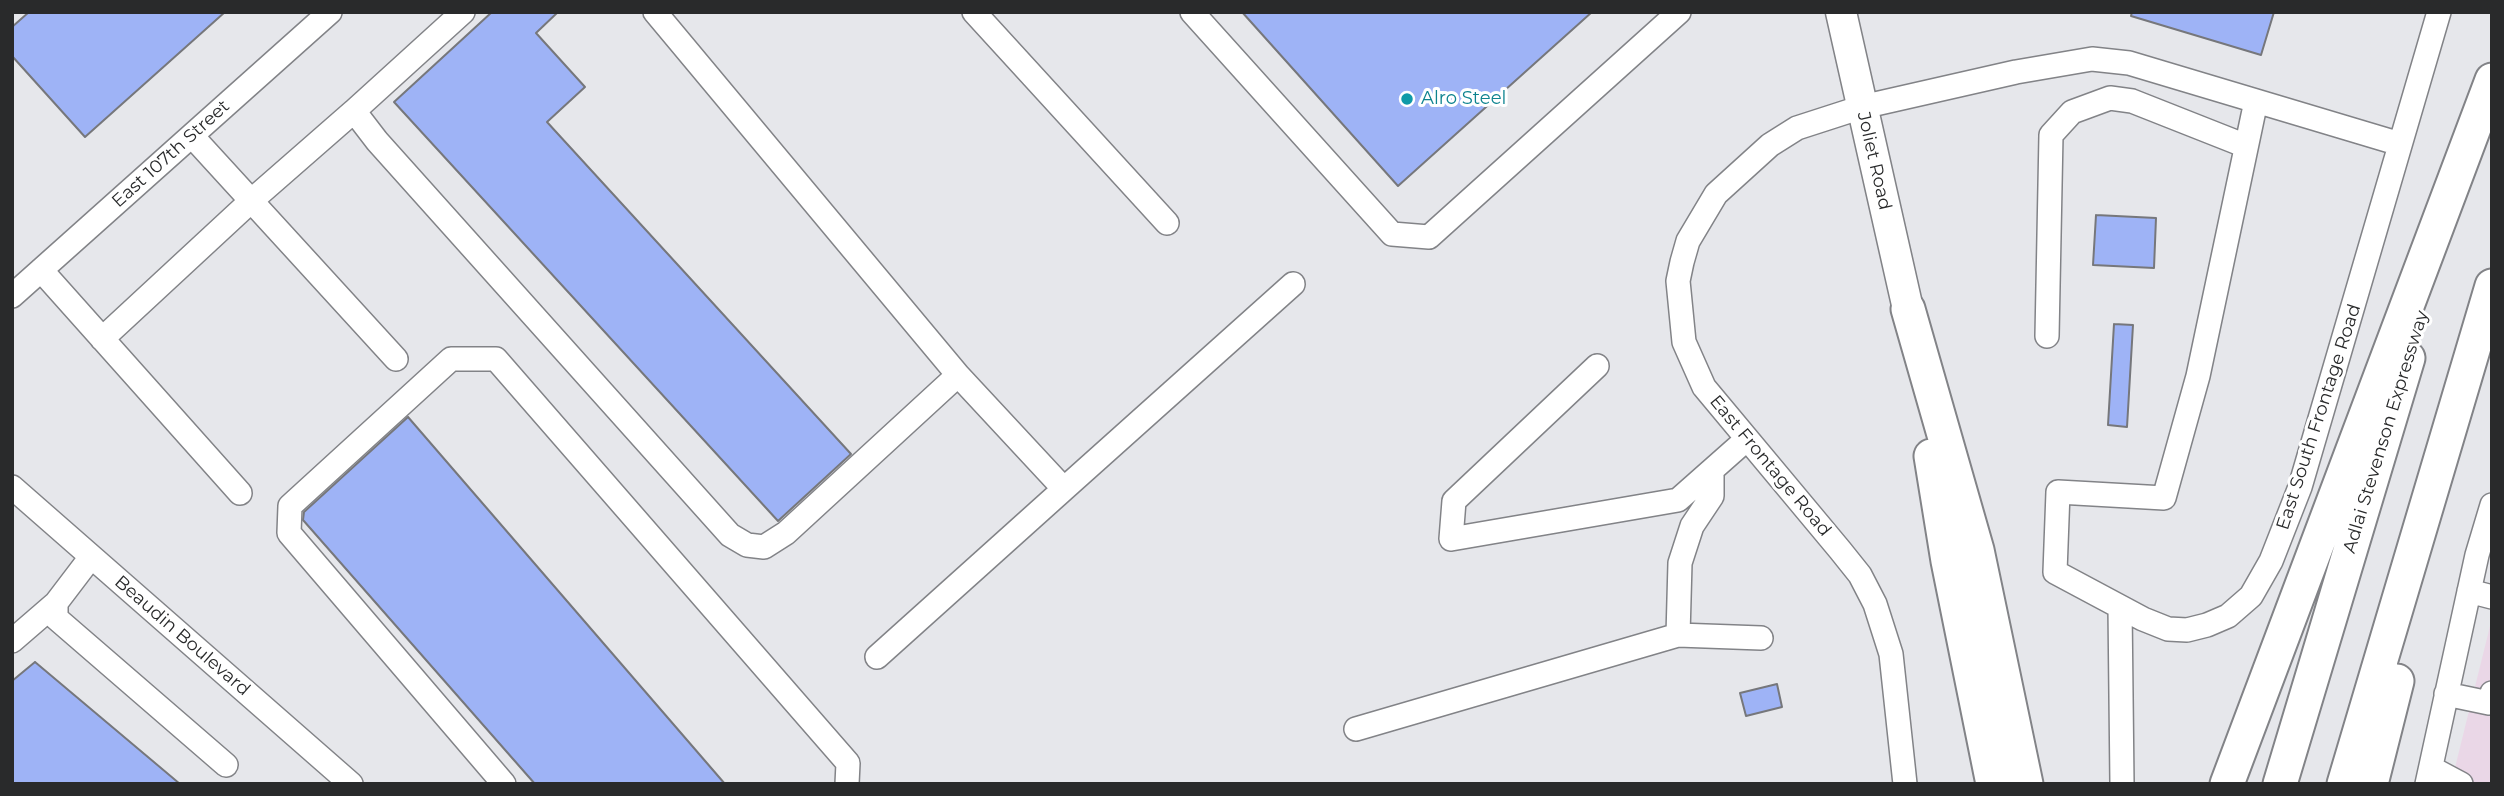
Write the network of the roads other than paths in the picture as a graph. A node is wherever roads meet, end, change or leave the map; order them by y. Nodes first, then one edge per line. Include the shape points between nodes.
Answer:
1 (330, 12) edge
2 (463, 12) edge
3 (655, 12) edge
4 (974, 12) edge
5 (1192, 12) edge
6 (1679, 12) edge
7 (1841, 12) edge
8 (2440, 12) edge
9 (2492, 80) edge
10 (2256, 101) junction
11 (1862, 107) junction
12 (354, 111) junction
13 (192, 136) junction
14 (2400, 144) junction
15 (2246, 146) junction
16 (251, 201) junction
17 (1167, 222) dead end
18 (41, 270) junction
19 (1293, 284) dead end
20 (2492, 286) edge
21 (12, 296) edge
22 (2492, 305) edge
23 (1908, 309) junction
24 (2047, 335) dead end
25 (102, 339) junction
26 (396, 359) dead end
27 (1597, 366) dead end
28 (958, 375) junction
29 (1923, 407) junction
30 (1747, 439) junction
31 (1712, 471) junction
32 (12, 487) edge
33 (1064, 489) junction
34 (240, 493) dead end
35 (2492, 505) edge
36 (2487, 538) edge
37 (91, 556) junction
38 (2469, 590) junction
39 (2492, 597) edge
40 (56, 603) junction
41 (2120, 607) junction
42 (1678, 635) junction
43 (1761, 638) dead end
44 (12, 641) edge
45 (877, 657) dead end
46 (2492, 693) edge
47 (2446, 695) junction
48 (1356, 729) dead end
49 (226, 765) dead end
50 (2429, 776) edge
51 (351, 784) edge
52 (504, 784) edge
53 (847, 784) edge
54 (1905, 784) edge
55 (1970, 784) edge
56 (1993, 784) edge
57 (2026, 784) edge
58 (2122, 784) edge
59 (2227, 784) edge
60 (2280, 784) edge
61 (2344, 784) edge
62 (2371, 784) edge
63 (2461, 784) edge

1 - 13 street, East 107th Street
2 - 12 street
3 - 28 street
4 - 17 street
5 - 6 street via 1392,234 1429,237
7 - 11 main road, Joliet Road
8 - 14 street, East South Frontage Road
9 - 59 highway
9 - 60 highway, Adlai Stevenson Expressway
10 - 11 street via 2129,63 2092,59
10 - 14 street
10 - 15 street
11 - 23 main road, Joliet Road
11 - 30 street, East Frontage Road via 1797,128 1770,145 1716,194 1688,241 1678,281 1684,342 1704,387
12 - 16 street
12 - 28 street via 730,535 747,545 764,547 786,533
13 - 16 street
13 - 18 street, East 107th Street
14 - 41 street, East South Frontage Road via 2300,487 2271,561 2250,596 2228,616 2187,630 2168,628
15 - 24 street via 2132,101 2110,98 2072,112 2050,135
15 - 41 street, East South Frontage Road via 2198,376 2164,498 2058,492 2055,572
16 - 25 street
16 - 26 street
18 - 21 street, East 107th Street
18 - 25 street
19 - 33 street
20 - 61 highway
22 - 62 highway
23 - 29 highway
23 - 57 highway via 1976,550
25 - 34 street
27 - 31 street via 1454,501 1451,539 1678,500
28 - 33 street
29 - 55 highway
29 - 56 highway via 1948,561
30 - 31 street
30 - 54 street, East Frontage Road via 1860,575 1875,604 1891,654
31 - 42 street via 1712,496 1692,526 1680,563
32 - 37 street, Beaudin Boulevard
33 - 45 street
35 - 36 street
36 - 38 street
37 - 40 street
37 - 51 street, Beaudin Boulevard
38 - 39 street
38 - 47 street
40 - 44 street
40 - 49 street via 56,618
41 - 58 street
42 - 43 street
42 - 48 street
46 - 47 street via 2488,704
47 - 50 street
50 - 63 street
52 - 53 street via 289,533 290,506 451,359 496,359 848,763

